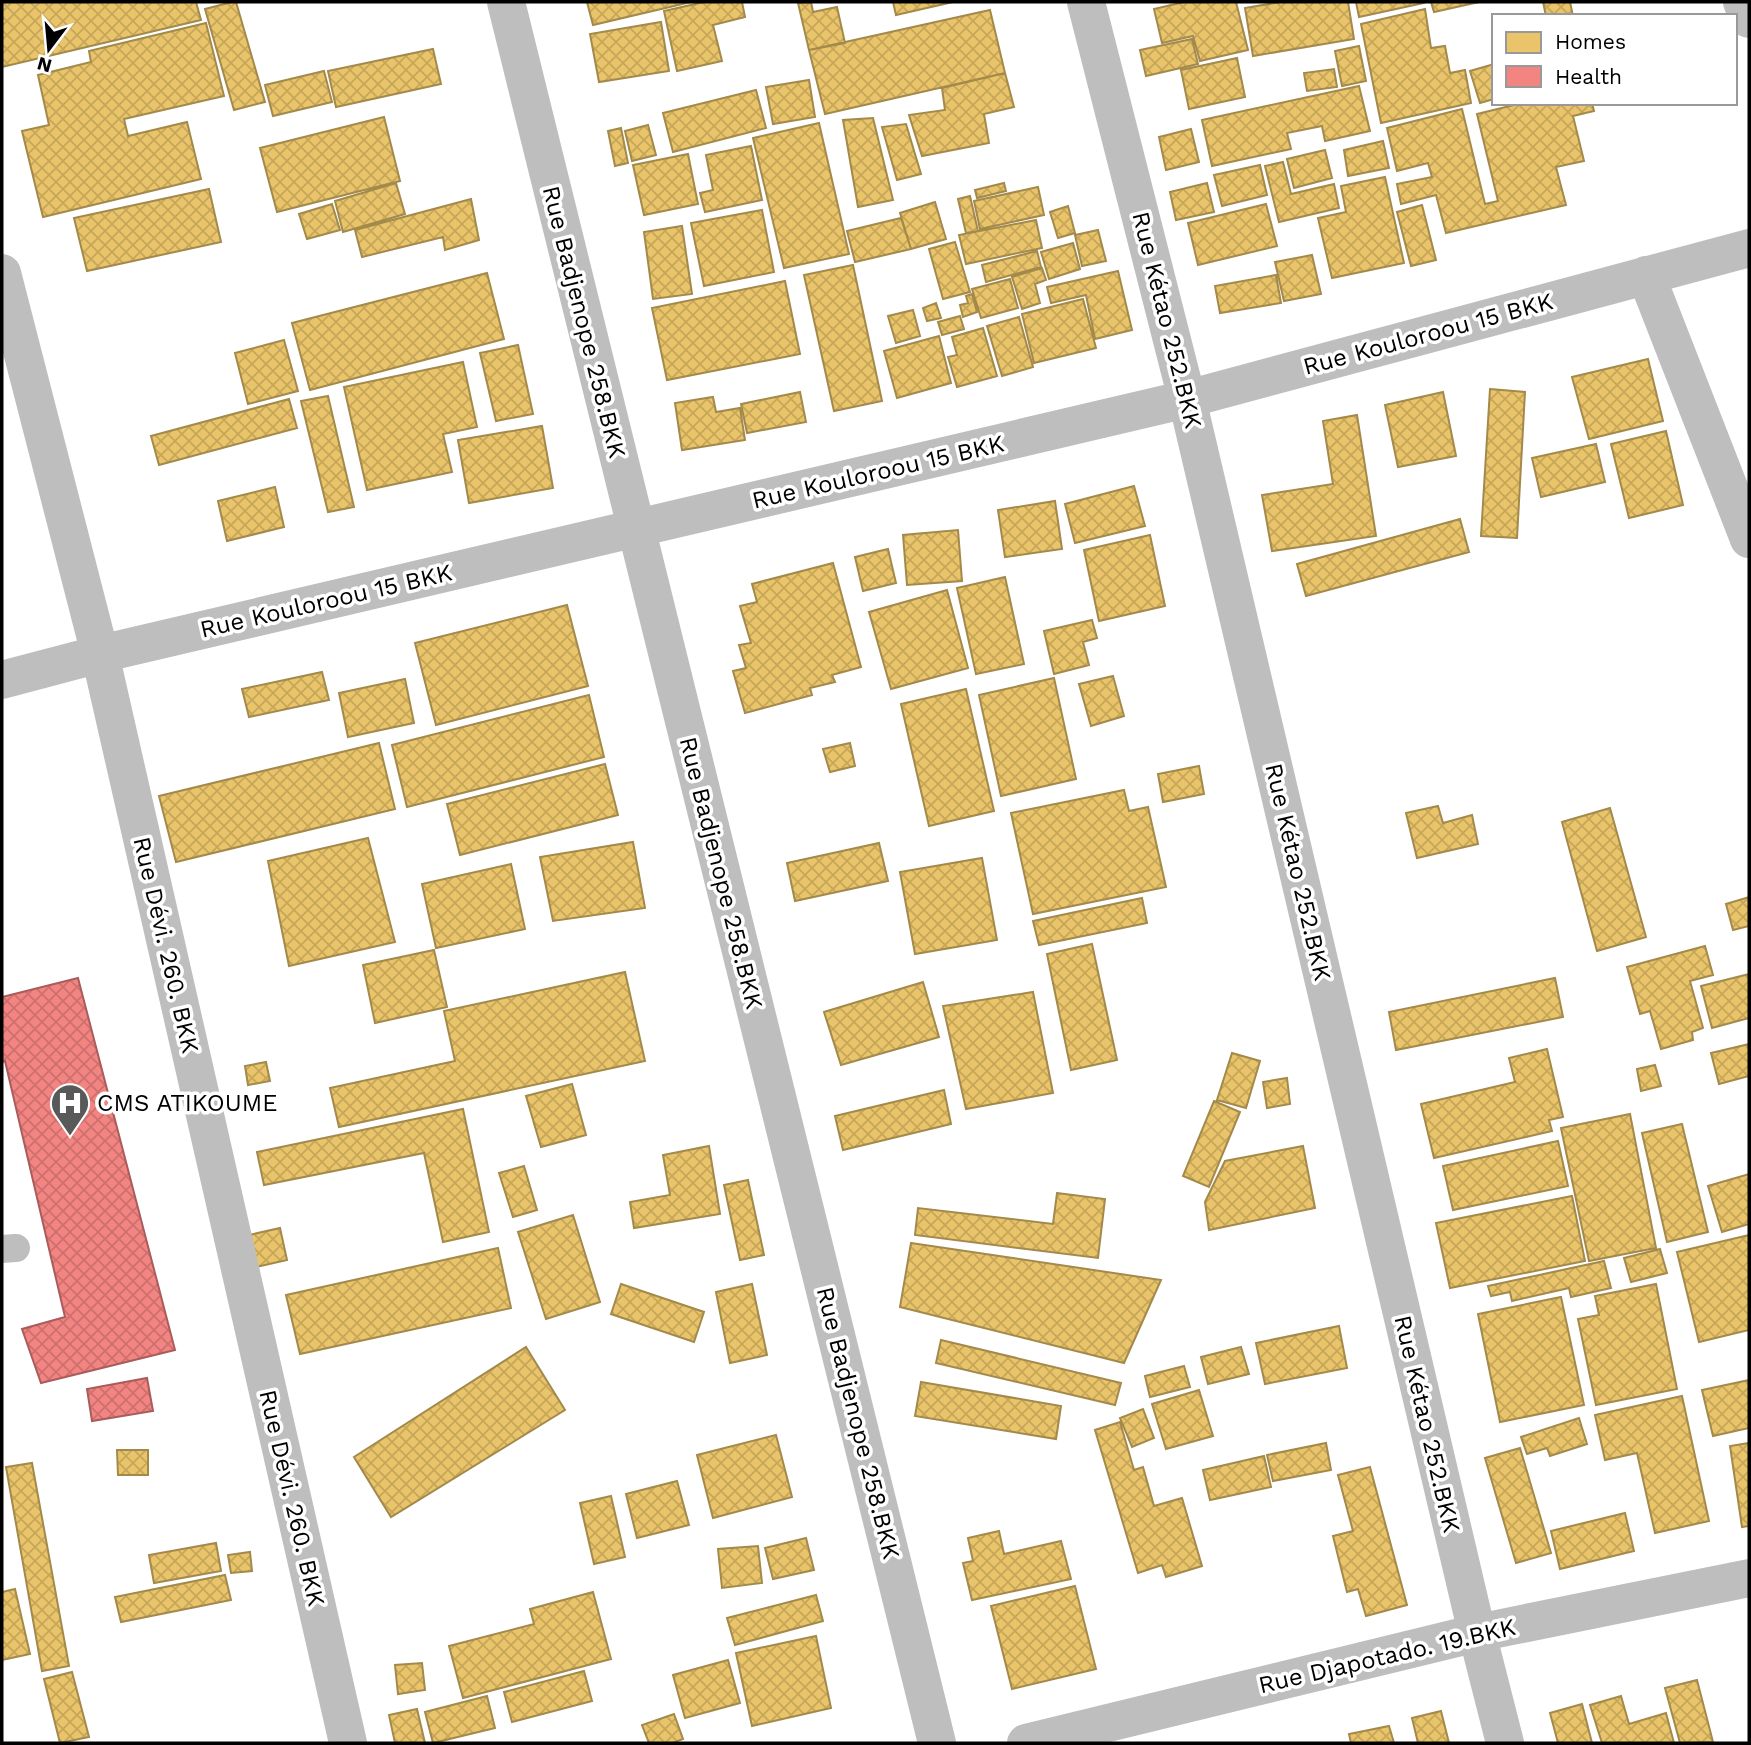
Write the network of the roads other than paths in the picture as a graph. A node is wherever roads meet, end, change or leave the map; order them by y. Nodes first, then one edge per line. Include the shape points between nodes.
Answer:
1 (506, 2) edge
2 (1086, 2) edge
3 (1742, 2) edge
4 (1749, 19) edge
5 (1749, 248) edge
6 (2, 273) edge
7 (1646, 275) junction
8 (1187, 399) junction
9 (635, 530) junction
10 (1749, 539) edge
11 (100, 654) junction
12 (2, 680) edge
13 (1749, 1578) edge
14 (1477, 1633) junction
15 (348, 1743) edge
16 (937, 1743) edge
17 (1026, 1743) edge
18 (1505, 1743) edge

1 - 9 street, Rue Badjenope 258.BKK
2 - 8 street, Rue Kétao 252.BKK
3 - 4 street
5 - 7 street, Rue Kouloroou 15 BKK
6 - 11 street, Rue Dévi. 260. BKK
7 - 8 street, Rue Kouloroou 15 BKK
7 - 10 street
8 - 9 street, Rue Kouloroou 15 BKK
8 - 14 street, Rue Kétao 252.BKK
9 - 11 street, Rue Kouloroou 15 BKK
9 - 16 street, Rue Badjenope 258.BKK
11 - 12 street, Rue Kouloroou 15 BKK
11 - 15 street, Rue Dévi. 260. BKK
13 - 14 street, Rue Djapotado. 19.BKK
14 - 17 street, Rue Djapotado. 19.BKK
14 - 18 street, Rue Kétao 252.BKK

